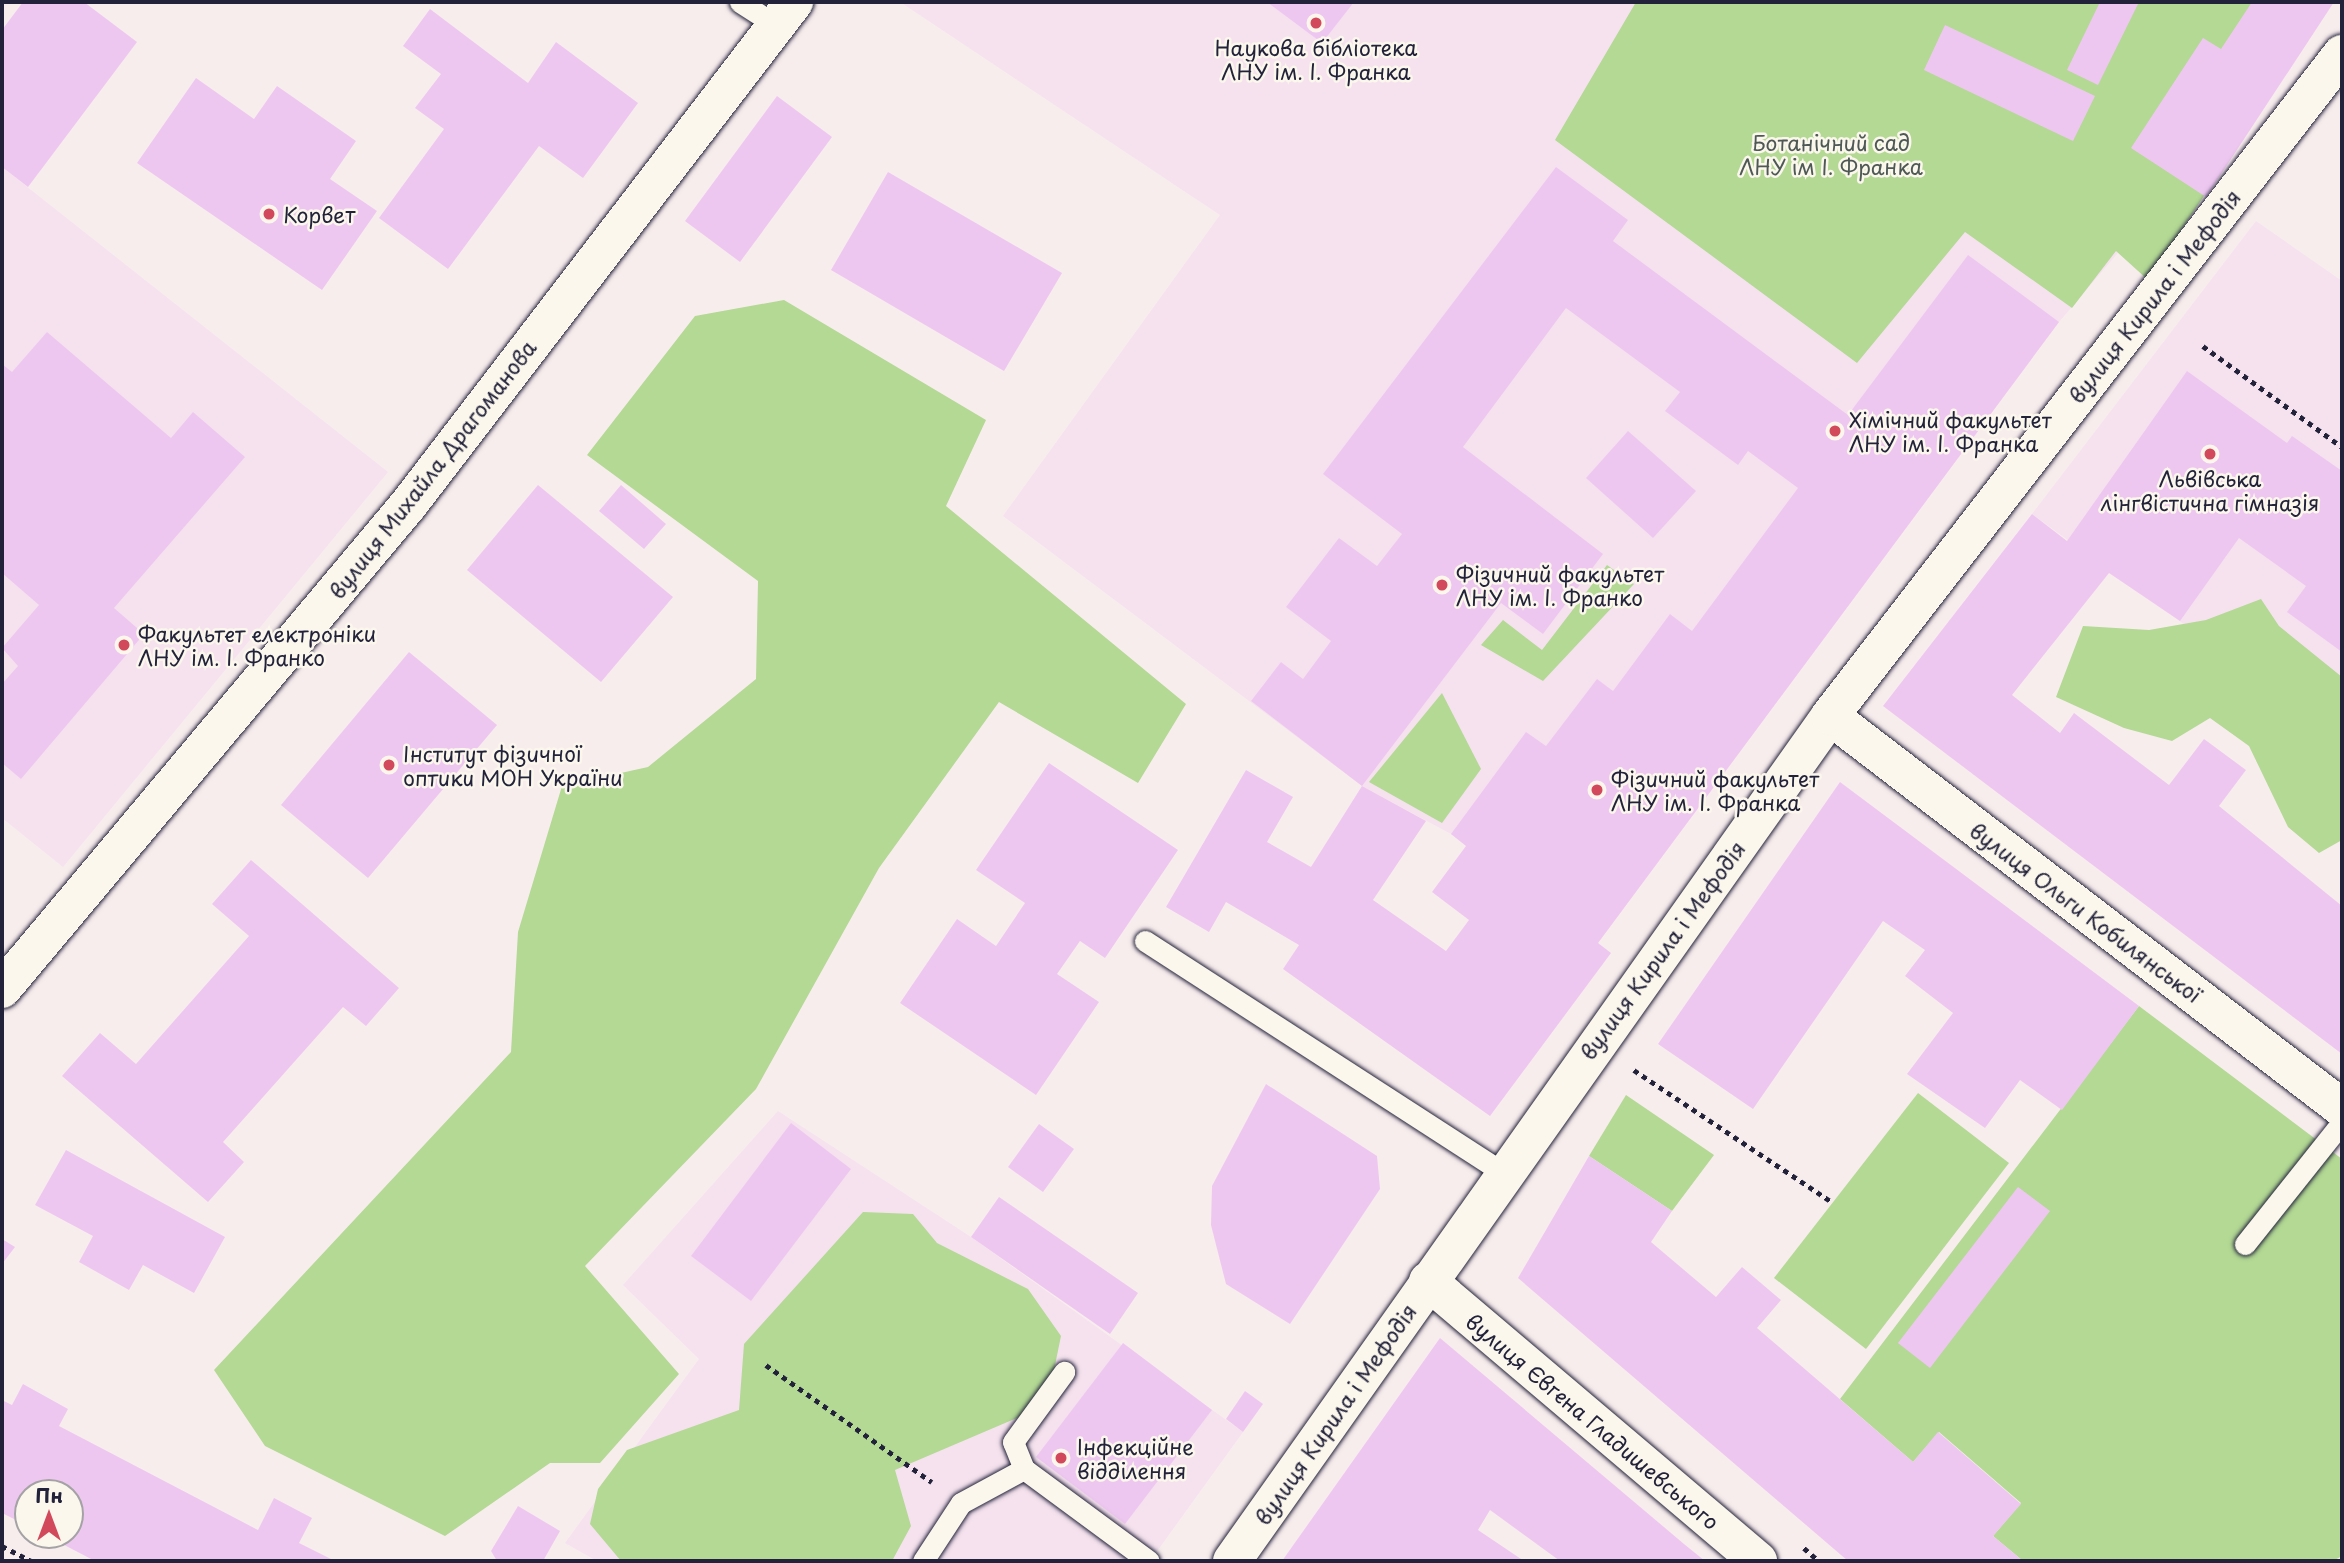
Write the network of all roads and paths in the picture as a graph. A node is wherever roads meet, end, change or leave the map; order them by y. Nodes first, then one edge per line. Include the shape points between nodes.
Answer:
1 (740, 2) edge
2 (785, 13) edge
3 (2342, 54) edge
4 (2203, 346) dead end
5 (2342, 447) edge
6 (1830, 716) junction
7 (1145, 941) dead end
8 (2, 989) edge
9 (1628, 1066) dead end
10 (2342, 1108) edge
11 (2342, 1122) edge
12 (1502, 1172) junction
13 (1832, 1202) dead end
14 (2245, 1244) dead end
15 (1428, 1281) junction
16 (766, 1365) dead end
17 (1064, 1372) dead end
18 (1024, 1469) junction
19 (961, 1503) junction
20 (2, 1546) edge
21 (32, 1561) edge
22 (923, 1561) edge
23 (1149, 1561) edge
24 (1232, 1561) edge
25 (1758, 1561) edge

1 - 2 lane
2 - 8 street, вулиця Михайла Драгоманова via 410,504
3 - 6 street, вулиця Кирила і Мефодія
4 - 5 path
6 - 10 street, вулиця Ольги Кобилянської
6 - 12 street, вулиця Кирила і Мефодія
7 - 12 lane
9 - 13 path
11 - 14 lane
12 - 15 street, вулиця Кирила і Мефодія
15 - 24 street, вулиця Кирила і Мефодія
15 - 25 street, вулиця Євгена Гладишевського
16 - 19 path
17 - 18 lane via 1013,1442
18 - 19 lane
18 - 23 lane
19 - 22 lane
20 - 21 path

